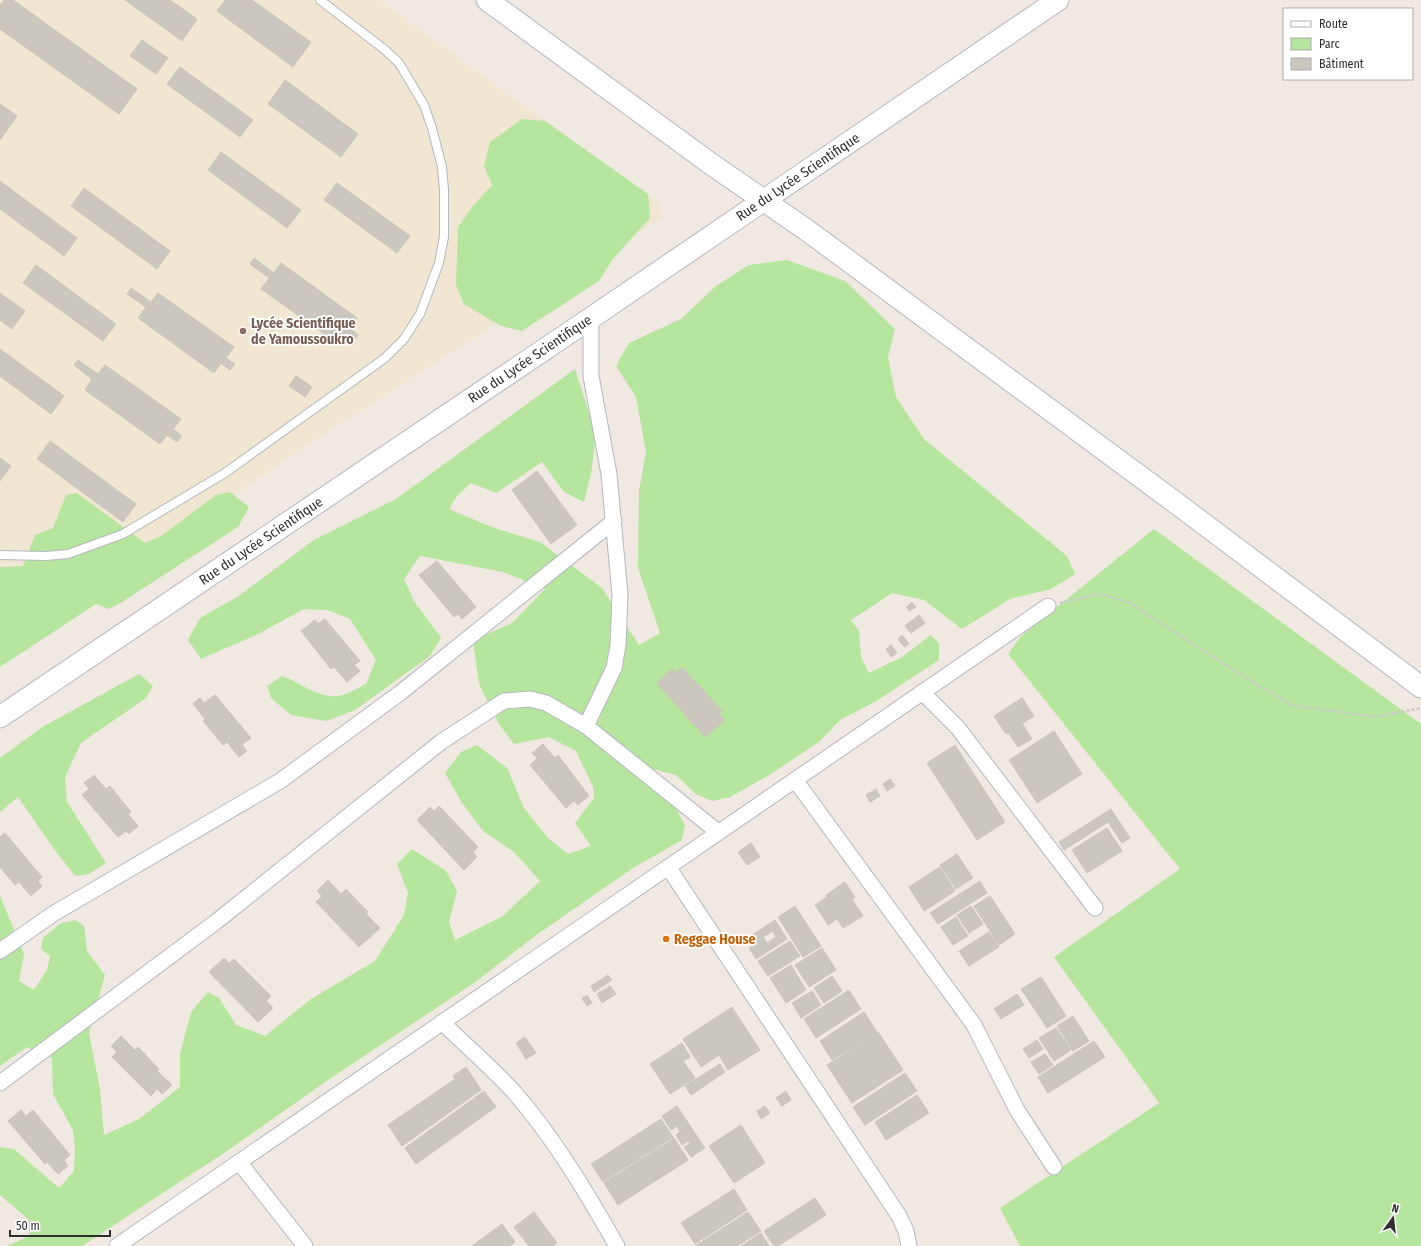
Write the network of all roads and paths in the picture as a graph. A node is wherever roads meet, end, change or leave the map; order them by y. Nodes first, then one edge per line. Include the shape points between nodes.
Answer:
1 (320, 0) edge
2 (487, 0) edge
3 (1058, 0) edge
4 (764, 200) junction
5 (591, 318) junction
6 (614, 521) junction
7 (0, 555) edge
8 (1048, 606) joint
9 (1421, 687) edge
10 (922, 692) junction
11 (1421, 708) edge
12 (0, 717) edge
13 (586, 726) junction
14 (795, 780) junction
15 (718, 832) junction
16 (668, 867) junction
17 (1095, 908) dead end
18 (0, 951) edge
19 (442, 1022) junction
20 (0, 1083) edge
21 (239, 1162) junction
22 (1054, 1167) dead end
23 (116, 1246) edge
24 (305, 1246) edge
25 (617, 1246) edge
26 (909, 1246) edge

1 - 7 lane via 384,49 398,63 424,105 432,128 442,167 444,237 439,263 420,314 404,339 385,358 225,473 123,534 68,554
2 - 4 street
3 - 4 street, Rue du Lycée Scientifique
4 - 5 street, Rue du Lycée Scientifique
4 - 9 street
5 - 6 street via 591,376 609,474
5 - 12 street, Rue du Lycée Scientifique
6 - 13 street via 620,595 618,644 614,668
6 - 18 street via 400,693 280,781 54,914
8 - 10 street
8 - 11 path via 1098,594 1128,602 1291,705 1374,717
10 - 14 street
10 - 17 street via 958,728
13 - 15 street
13 - 20 street via 546,703 530,699 504,701 492,708 442,742 217,921
14 - 15 street
14 - 22 street via 974,1026 1017,1110
15 - 16 street
16 - 19 street
16 - 26 street via 899,1216
19 - 21 street
19 - 25 street via 513,1092 535,1118 566,1159
21 - 23 street
21 - 24 street

